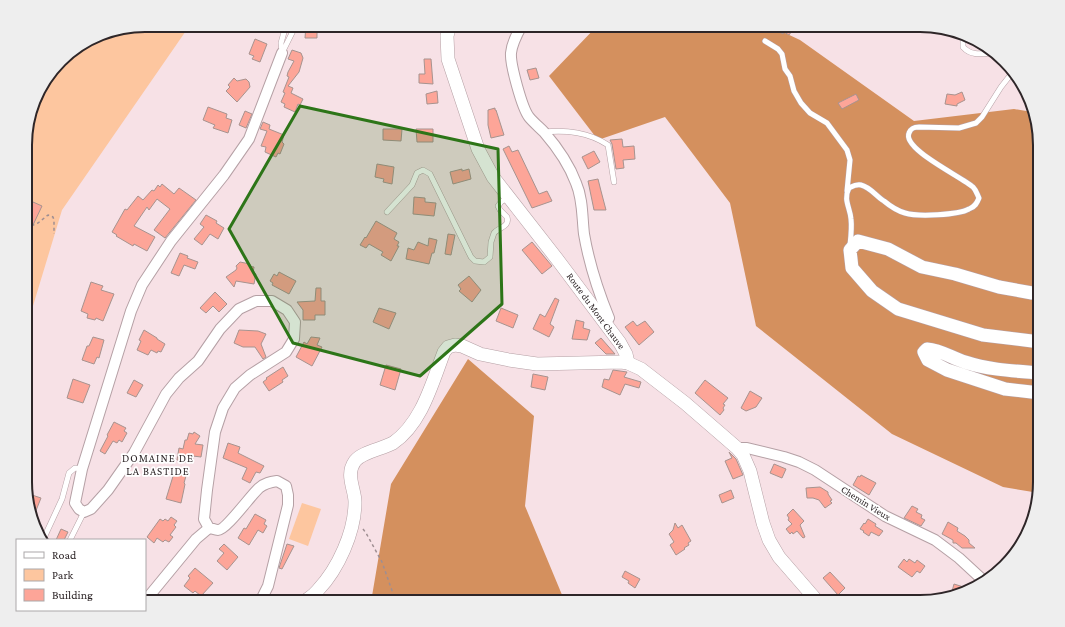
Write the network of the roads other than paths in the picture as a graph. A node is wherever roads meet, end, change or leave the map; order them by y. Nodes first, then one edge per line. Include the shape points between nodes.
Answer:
1 (284, 32) edge
2 (292, 32) edge
3 (448, 32) edge
4 (518, 32) edge
5 (765, 41) dead end
6 (963, 41) edge
7 (282, 53) junction
8 (986, 53) edge
9 (1010, 76) edge
10 (544, 132) junction
11 (614, 182) dead end
12 (846, 194) junction
13 (509, 197) junction
14 (387, 212) dead end
15 (850, 250) junction
16 (1033, 293) edge
17 (606, 323) junction
18 (1033, 341) edge
19 (628, 363) junction
20 (1033, 372) edge
21 (1033, 392) edge
22 (737, 448) junction
23 (82, 469) junction
24 (84, 512) junction
25 (209, 528) junction
26 (45, 535) edge
27 (70, 539) edge
28 (980, 578) edge
29 (149, 595) edge
30 (264, 595) edge
31 (313, 595) edge
32 (812, 595) edge

1 - 7 lane
2 - 7 lane
3 - 13 street, Route du Mont Chauve via 448,59 478,149 493,177
4 - 10 street via 510,55 523,108
5 - 12 lane via 782,54 785,69 801,103 810,113 827,122 847,150 850,160
6 - 8 lane via 963,47 968,52
7 - 23 street via 249,139 224,175 171,241 142,285 131,311
9 - 12 lane via 976,123 959,128 919,126 909,132 911,144 919,151 972,186 979,198 971,209 919,216 896,209 860,185 849,188
10 - 11 lane via 581,134 597,138 608,145
10 - 17 street via 564,157 577,184 583,209 589,261 609,318
12 - 15 lane via 852,229
13 - 14 lane via 499,204 498,208 507,217 507,223 494,233 490,258 484,262 475,261 471,257 427,171 417,173 412,184
13 - 17 street, Route du Mont Chauve
15 - 16 street via 858,241 888,248 922,267 999,287
15 - 18 street via 852,268 872,291 898,309 983,335
17 - 19 street, Route du Mont Chauve via 626,354
19 - 22 street, Route du Mont Chauve via 651,376
19 - 31 street via 537,364 480,354 462,346 448,347 417,417 400,438 355,461 350,472 355,501 354,520 333,572
20 - 21 street via 998,370 972,364 934,349 927,349 924,352 928,360 947,370 1005,389
22 - 28 street, Chemin Vieux via 784,457 815,470 885,516 935,540
22 - 32 street, Route du Mont Chauve via 750,471 770,540 779,557
23 - 24 street via 75,503 78,509
23 - 26 lane via 75,468 69,473 62,499
24 - 25 street via 91,509 108,490 134,453 166,394 198,361 220,329 239,310 256,300 272,301 287,310 294,322 294,339 286,352 235,388 223,408 216,432 207,490 204,519
24 - 27 lane
25 - 29 street via 196,539
25 - 30 street via 225,528 260,487 267,483 277,481 286,486 288,505

